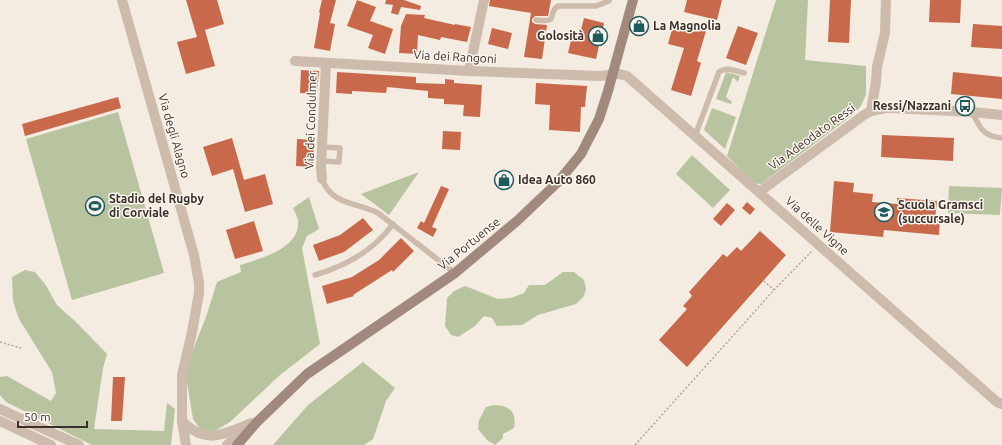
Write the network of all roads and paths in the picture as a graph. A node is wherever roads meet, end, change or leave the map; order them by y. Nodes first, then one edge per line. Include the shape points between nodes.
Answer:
1 (122, 0) edge
2 (484, 0) edge
3 (633, 0) edge
4 (886, 0) edge
5 (609, 1) edge
6 (536, 20) dead end
7 (295, 61) dead end
8 (326, 62) junction
9 (470, 71) junction
10 (744, 73) dead end
11 (613, 74) junction
12 (871, 111) junction
13 (972, 112) junction
14 (1002, 115) edge
15 (695, 136) junction
16 (1002, 138) edge
17 (322, 147) junction
18 (322, 161) junction
19 (322, 179) joint
20 (759, 192) junction
21 (393, 224) junction
22 (818, 245) junction
23 (455, 273) junction
24 (315, 275) dead end
25 (764, 281) dead end
26 (774, 290) junction
27 (0, 342) edge
28 (21, 348) dead end
29 (1000, 404) edge
30 (0, 409) edge
31 (0, 421) edge
32 (182, 421) junction
33 (257, 422) junction
34 (51, 445) edge
35 (79, 445) edge
36 (179, 445) edge
37 (186, 445) edge
38 (227, 445) edge
39 (237, 445) edge
40 (636, 445) edge

1 - 32 street, Via degli Alagno via 191,243 199,283 192,332 182,375
2 - 9 street
3 - 11 main road, Via Portuense
4 - 12 street via 885,33 876,67
5 - 6 lane via 596,6 558,6 550,20
7 - 8 street, Via dei Rangoni
8 - 9 street, Via dei Rangoni
8 - 17 street, Via dei Condulmer
9 - 11 street, Via dei Rangoni via 600,76
10 - 15 lane via 729,69 719,72
11 - 15 street, Via delle Vigne via 624,75 632,80
11 - 23 main road, Via Portuense via 599,119 581,154 567,172 536,204
12 - 13 street, Via Adeodato Ressi via 886,108
12 - 20 street, Via Adeodato Ressi
13 - 14 street, Via Adeodato Ressi
13 - 16 lane via 985,134
15 - 20 street, Via delle Vigne
17 - 18 street, Via dei Condulmer
17 - 18 lane via 340,148 339,162
18 - 19 street, Via dei Condulmer
19 - 21 lane via 332,195 372,210
20 - 22 street, Via delle Vigne
21 - 23 lane
21 - 24 lane via 380,240 363,254
22 - 26 path
22 - 29 street, Via delle Vigne
23 - 33 main road, Via Portuense via 318,366
25 - 26 path
26 - 40 path
27 - 28 path
30 - 35 street
31 - 34 street
32 - 33 street via 195,437 209,442 220,440 244,426
32 - 36 street
32 - 37 street, Via degli Alagno
33 - 38 street
33 - 39 main road, Via Portuense

